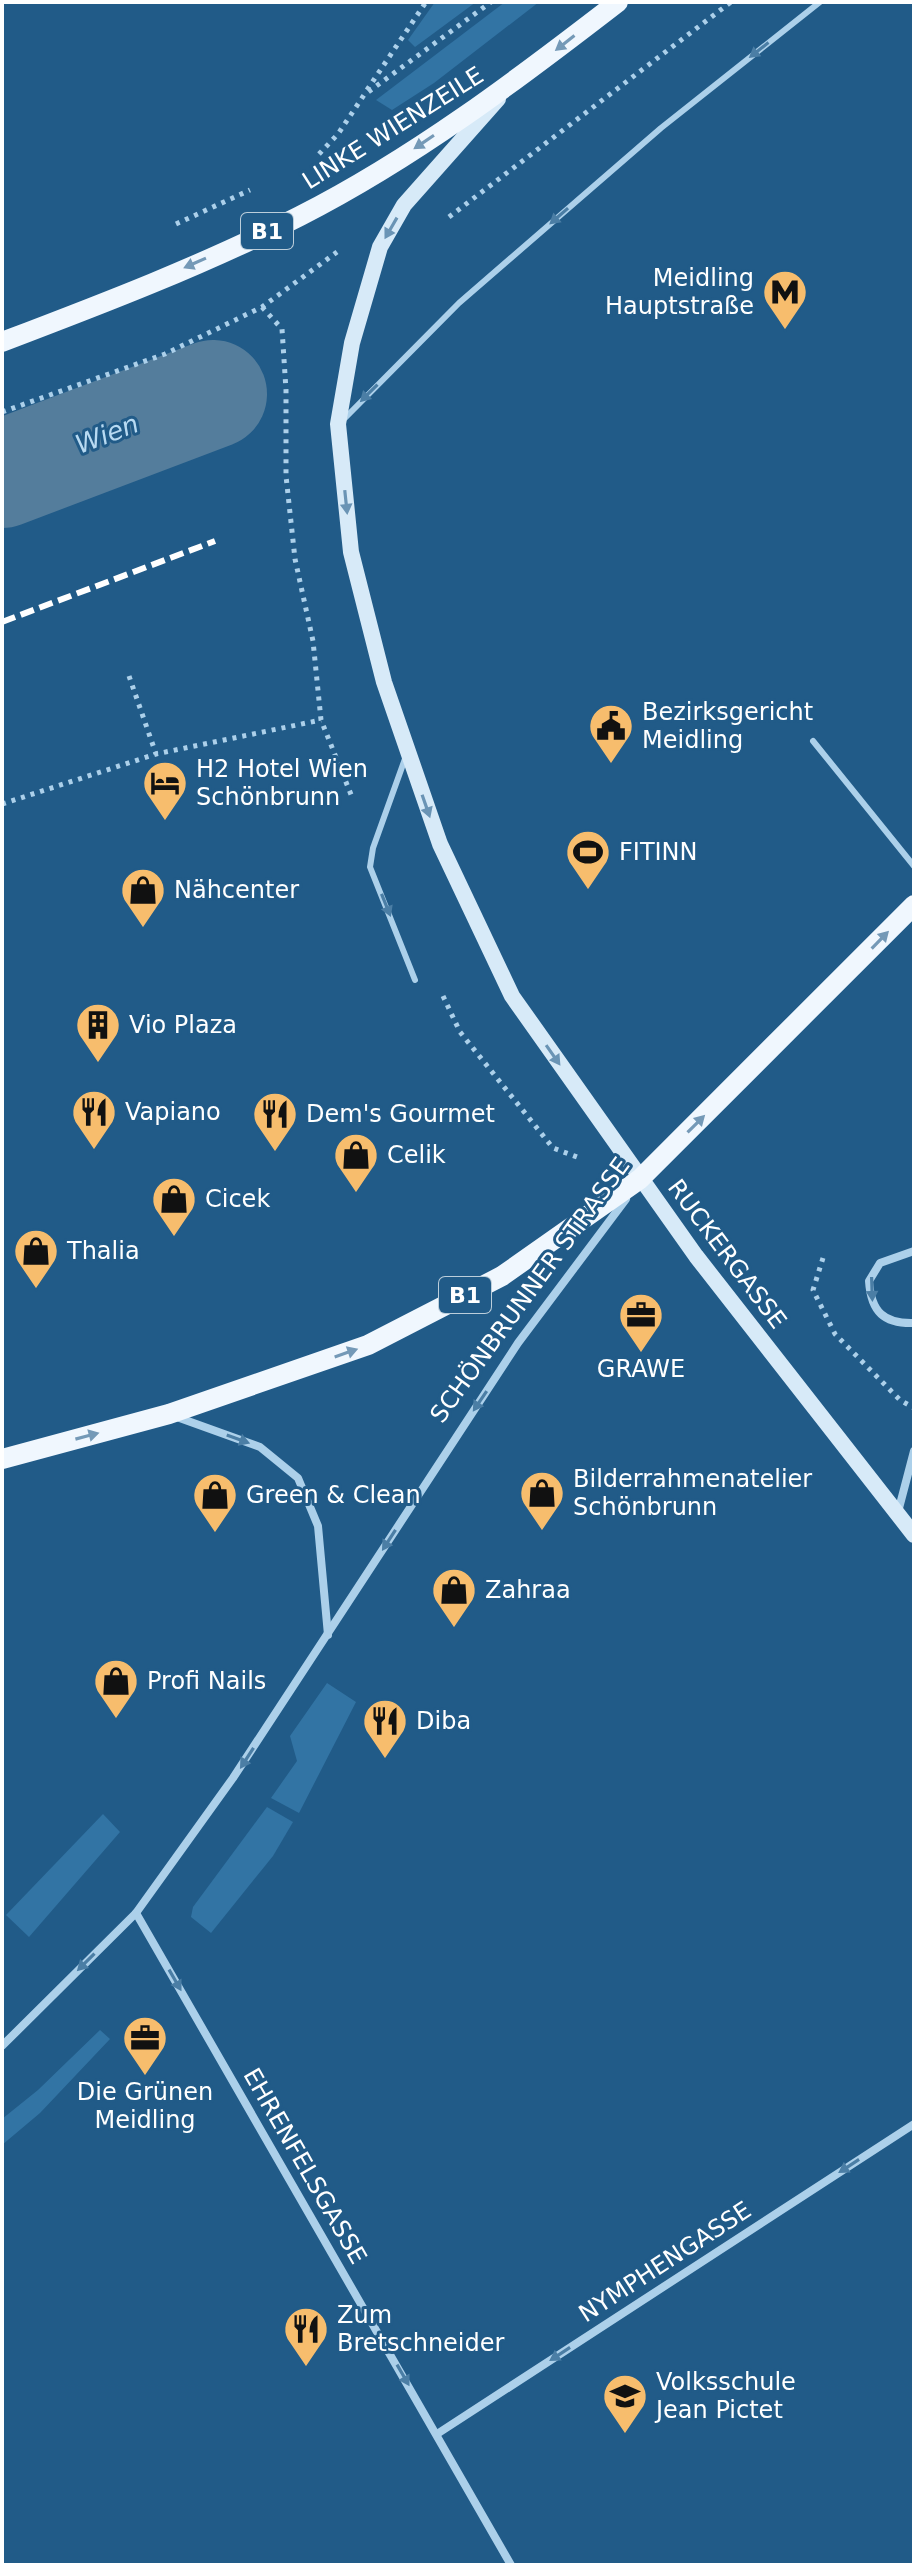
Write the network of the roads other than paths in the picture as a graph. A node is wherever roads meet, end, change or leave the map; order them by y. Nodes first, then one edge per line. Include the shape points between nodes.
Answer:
1 (618, 2) edge
2 (820, 2) edge
3 (513, 83) junction
4 (2, 342) edge
5 (338, 424) junction
6 (813, 741) dead end
7 (408, 753) junction
8 (914, 866) edge
9 (914, 905) edge
10 (415, 980) dead end
11 (640, 1179) junction
12 (914, 1251) edge
13 (914, 1323) edge
14 (169, 1414) junction
15 (914, 1451) edge
16 (2, 1459) edge
17 (897, 1513) junction
18 (914, 1535) edge
19 (328, 1635) junction
20 (136, 1913) junction
21 (2, 2046) edge
22 (914, 2124) edge
23 (437, 2434) junction
24 (511, 2565) edge

1 -> 3 main road, LINKE WIENZEILE / B1
2 -> 5 lane via 661,128 459,303
3 -> 4 main road, LINKE WIENZEILE / B1 via 388,166 300,216
3 -> 5 main road, RUCKERGASSE via 404,205 380,247 352,343
5 -> 7 main road, RUCKERGASSE via 351,552
6 - 8 lane
7 -> 10 lane via 370,867
7 -> 11 main road, RUCKERGASSE via 440,844 512,996
11 -> 9 main road, SCHÖNBRUNNER STRASSE / B1
14 -> 11 main road, B1 via 368,1345 502,1276
11 - 17 main road, RUCKERGASSE
11 -> 19 street, SCHÖNBRUNNER STRASSE via 518,1343
12 -> 13 street via 880,1263 869,1281 873,1305 882,1316 896,1324
16 -> 14 main road, B1
14 -> 19 street via 260,1447 298,1478 318,1526
15 - 17 street
17 - 18 main road, RUCKERGASSE
19 -> 20 street, SCHÖNBRUNNER STRASSE
20 -> 21 street, SCHÖNBRUNNER STRASSE
20 -> 23 street, EHRENFELSGASSE
22 -> 23 street, NYMPHENGASSE
23 - 24 street, EHRENFELSGASSE

